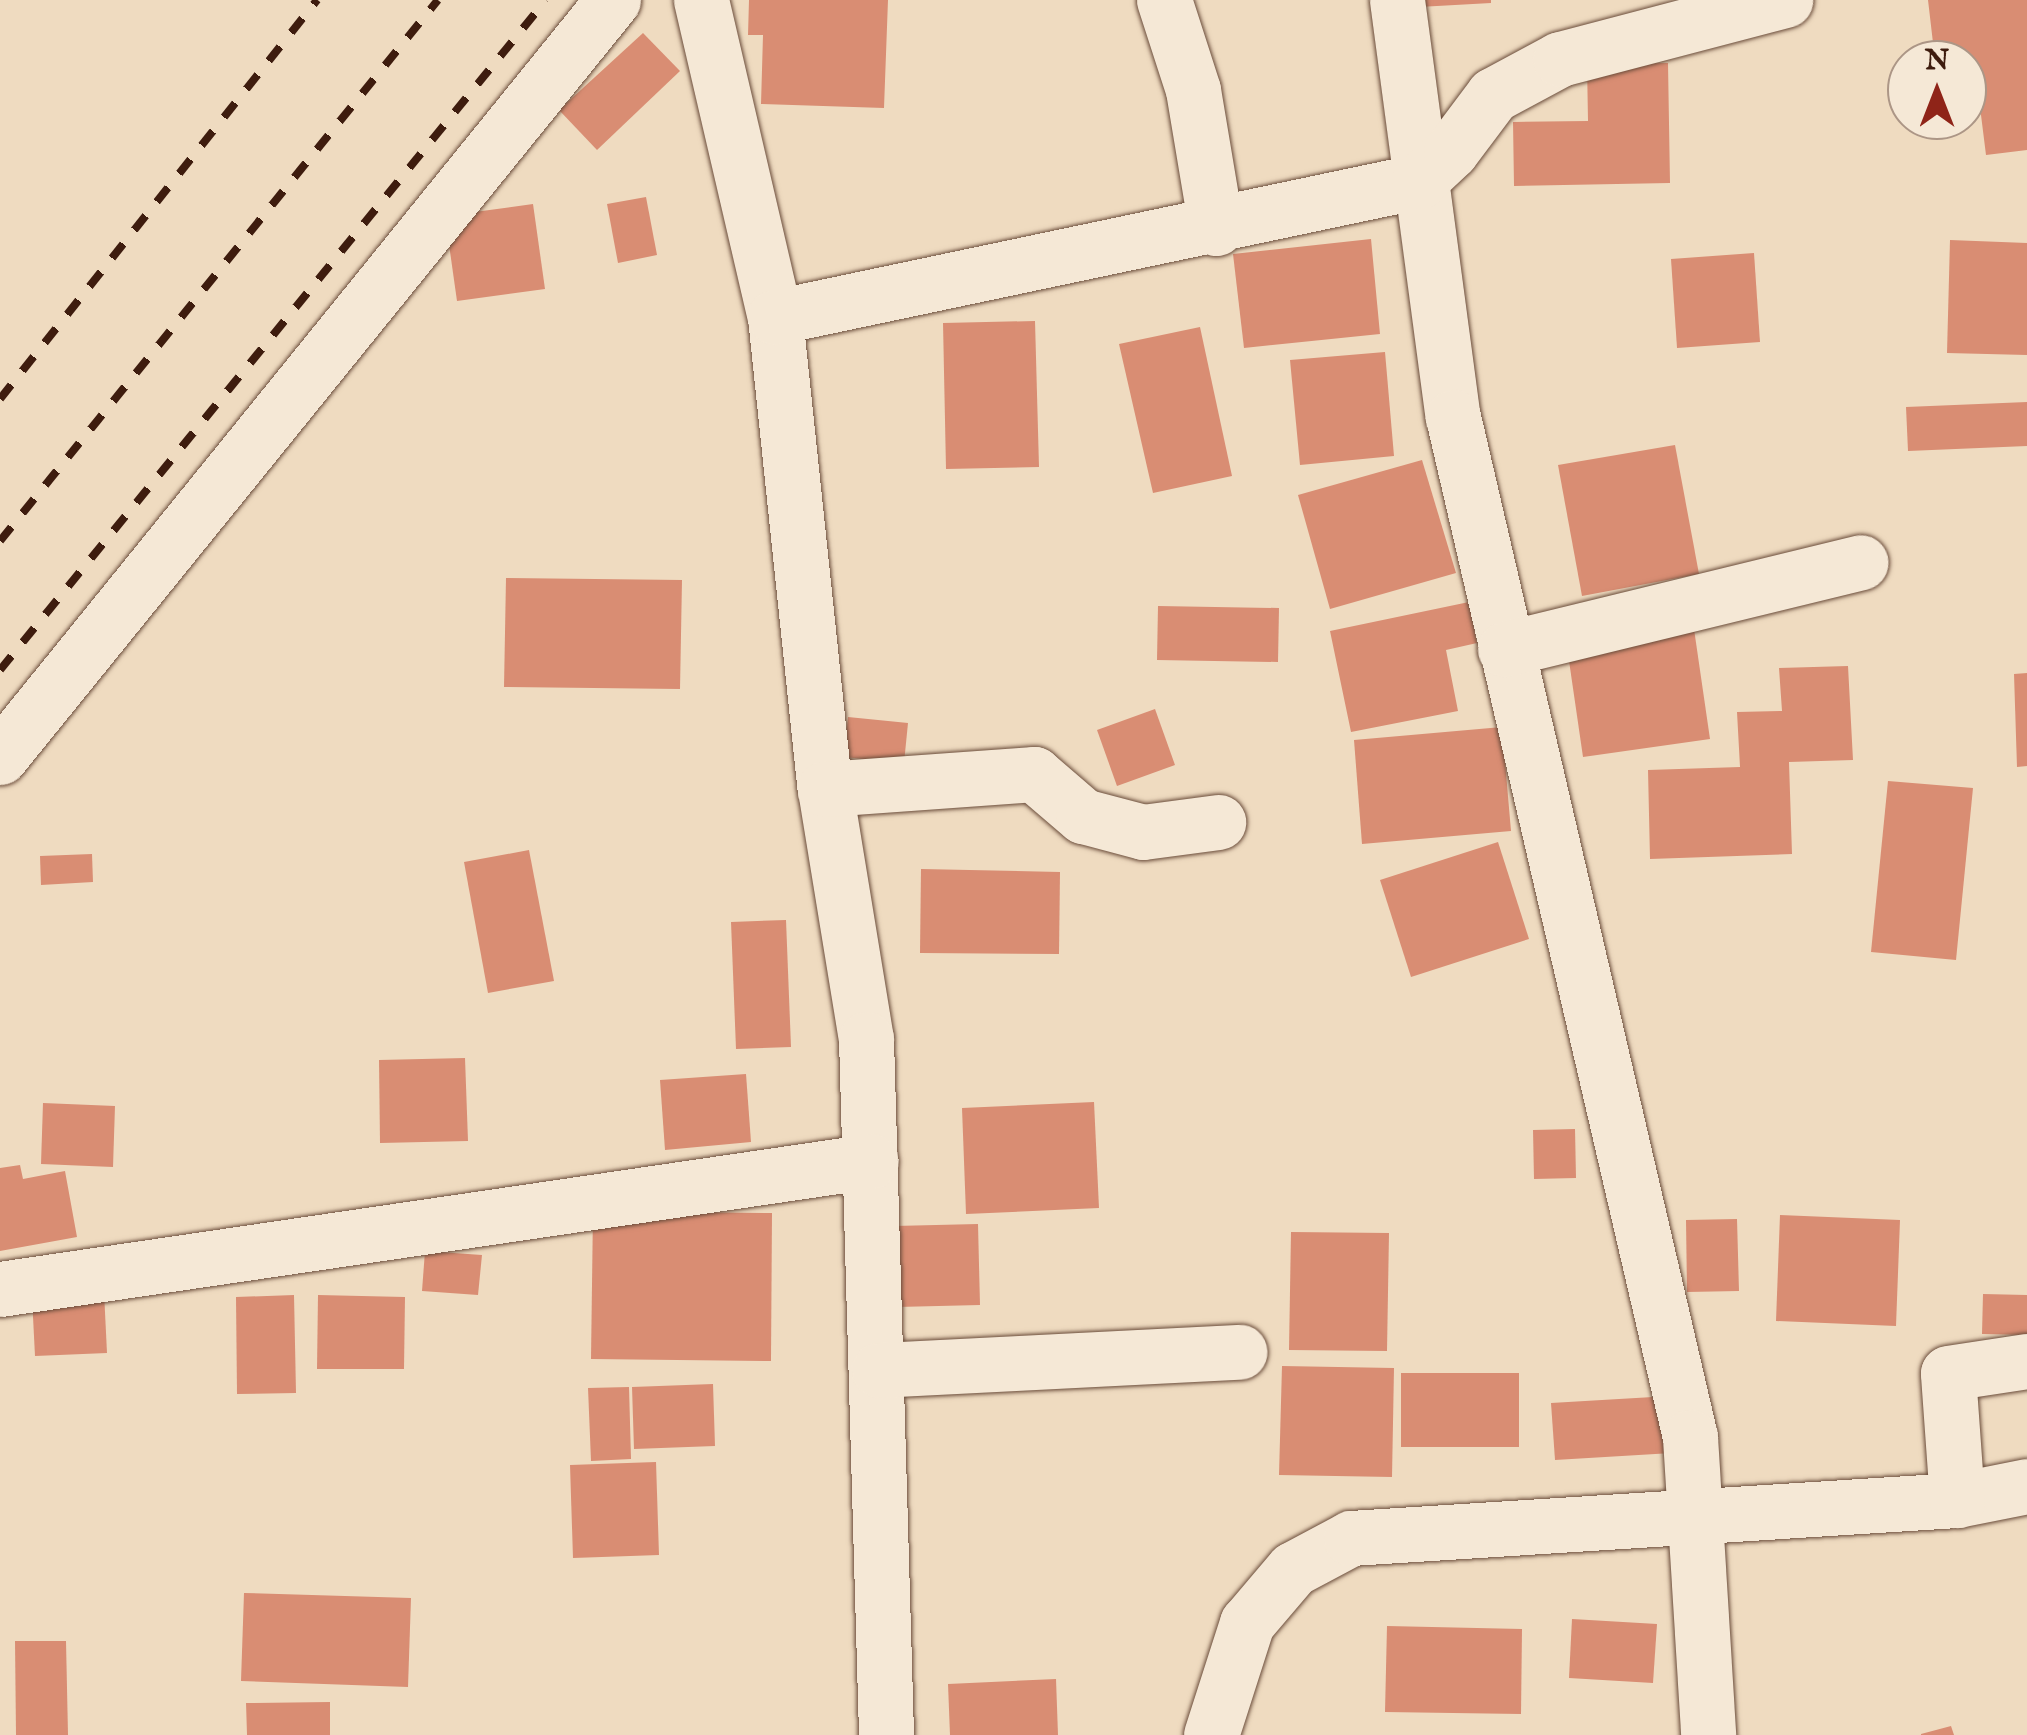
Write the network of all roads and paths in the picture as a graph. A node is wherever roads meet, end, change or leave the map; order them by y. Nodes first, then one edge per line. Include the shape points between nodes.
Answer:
1 (612, 0) edge
2 (702, 0) edge
3 (1164, 0) edge
4 (1397, 0) edge
5 (1786, 0) edge
6 (1419, 181) junction
7 (1216, 228) junction
8 (775, 317) junction
9 (1861, 562) dead end
10 (1505, 649) junction
11 (0, 757) edge
12 (824, 790) junction
13 (1218, 822) dead end
14 (871, 1162) junction
15 (0, 1290) edge
16 (1240, 1352) dead end
17 (2027, 1362) edge
18 (880, 1370) junction
19 (2027, 1486) edge
20 (1957, 1500) junction
21 (1696, 1513) junction
22 (886, 1735) edge
23 (1212, 1735) edge
24 (1708, 1735) edge

1 - 11 street
2 - 8 street
3 - 7 street via 1194,90
4 - 6 street
5 - 6 street via 1560,58 1494,95 1452,152
6 - 7 street
6 - 10 street via 1452,418
7 - 8 street
8 - 12 street
9 - 10 street
10 - 21 street via 1605,1051 1690,1437
12 - 13 street via 1034,774 1083,816 1143,832
12 - 14 street via 866,1039
14 - 15 street
14 - 18 street
16 - 18 street
17 - 20 street via 1948,1373
18 - 22 street
19 - 20 street
20 - 21 street
21 - 23 street via 1352,1538 1294,1569 1247,1623
21 - 24 street

